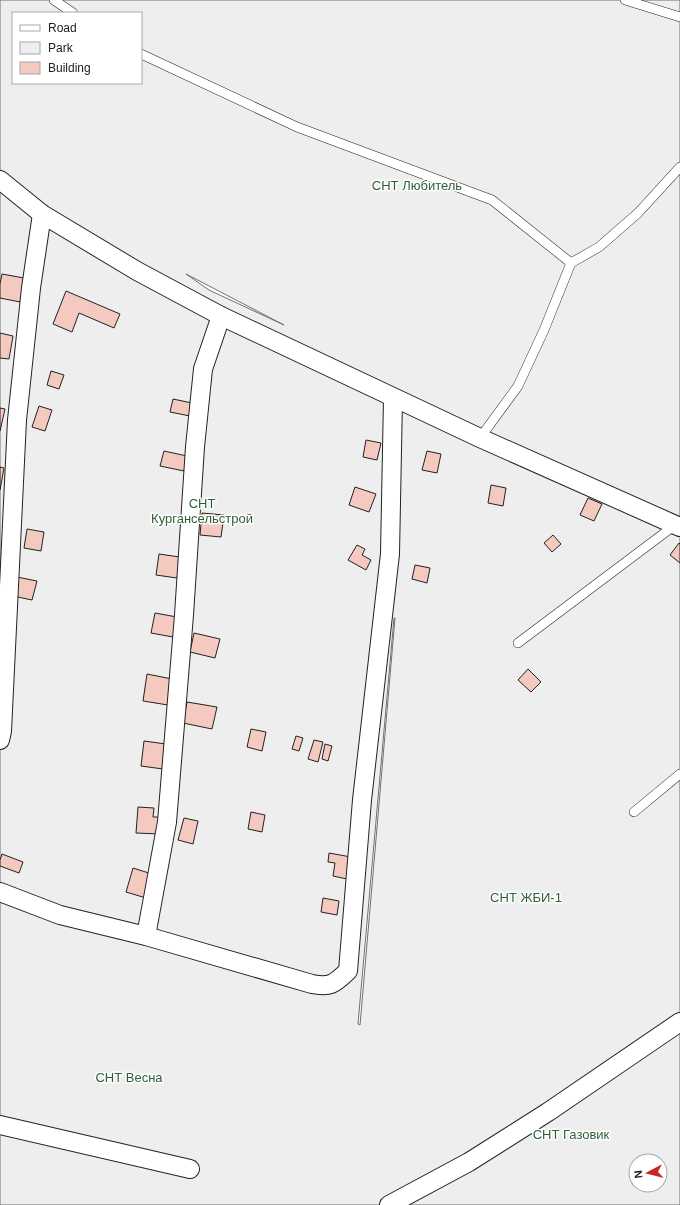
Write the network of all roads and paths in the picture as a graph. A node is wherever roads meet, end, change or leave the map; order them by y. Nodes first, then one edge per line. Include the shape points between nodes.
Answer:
1 (54, 0) edge
2 (625, 0) edge
3 (72, 12) edge
4 (680, 17) edge
5 (142, 54) edge
6 (680, 167) edge
7 (0, 180) edge
8 (42, 214) junction
9 (571, 263) junction
10 (222, 316) junction
11 (393, 398) junction
12 (480, 438) junction
13 (677, 526) edge
14 (518, 643) dead end
15 (0, 740) edge
16 (680, 774) edge
17 (634, 812) dead end
18 (0, 892) edge
19 (146, 936) junction
20 (680, 1022) edge
21 (0, 1125) edge
22 (190, 1169) dead end
23 (389, 1205) edge

1 - 3 lane
2 - 4 lane
5 - 9 lane via 297,127 492,200
6 - 9 lane via 633,218 599,247
7 - 8 street
8 - 10 street via 137,271
8 - 15 street via 31,288 17,420
9 - 12 lane via 518,386
10 - 11 street
10 - 19 street via 203,369 194,454 167,822
11 - 12 street
11 - 19 street via 390,554 362,800 348,971 333,984 323,986
12 - 13 street
13 - 14 lane
16 - 17 lane
18 - 19 street via 60,915
20 - 23 street via 548,1112 469,1162
21 - 22 street

